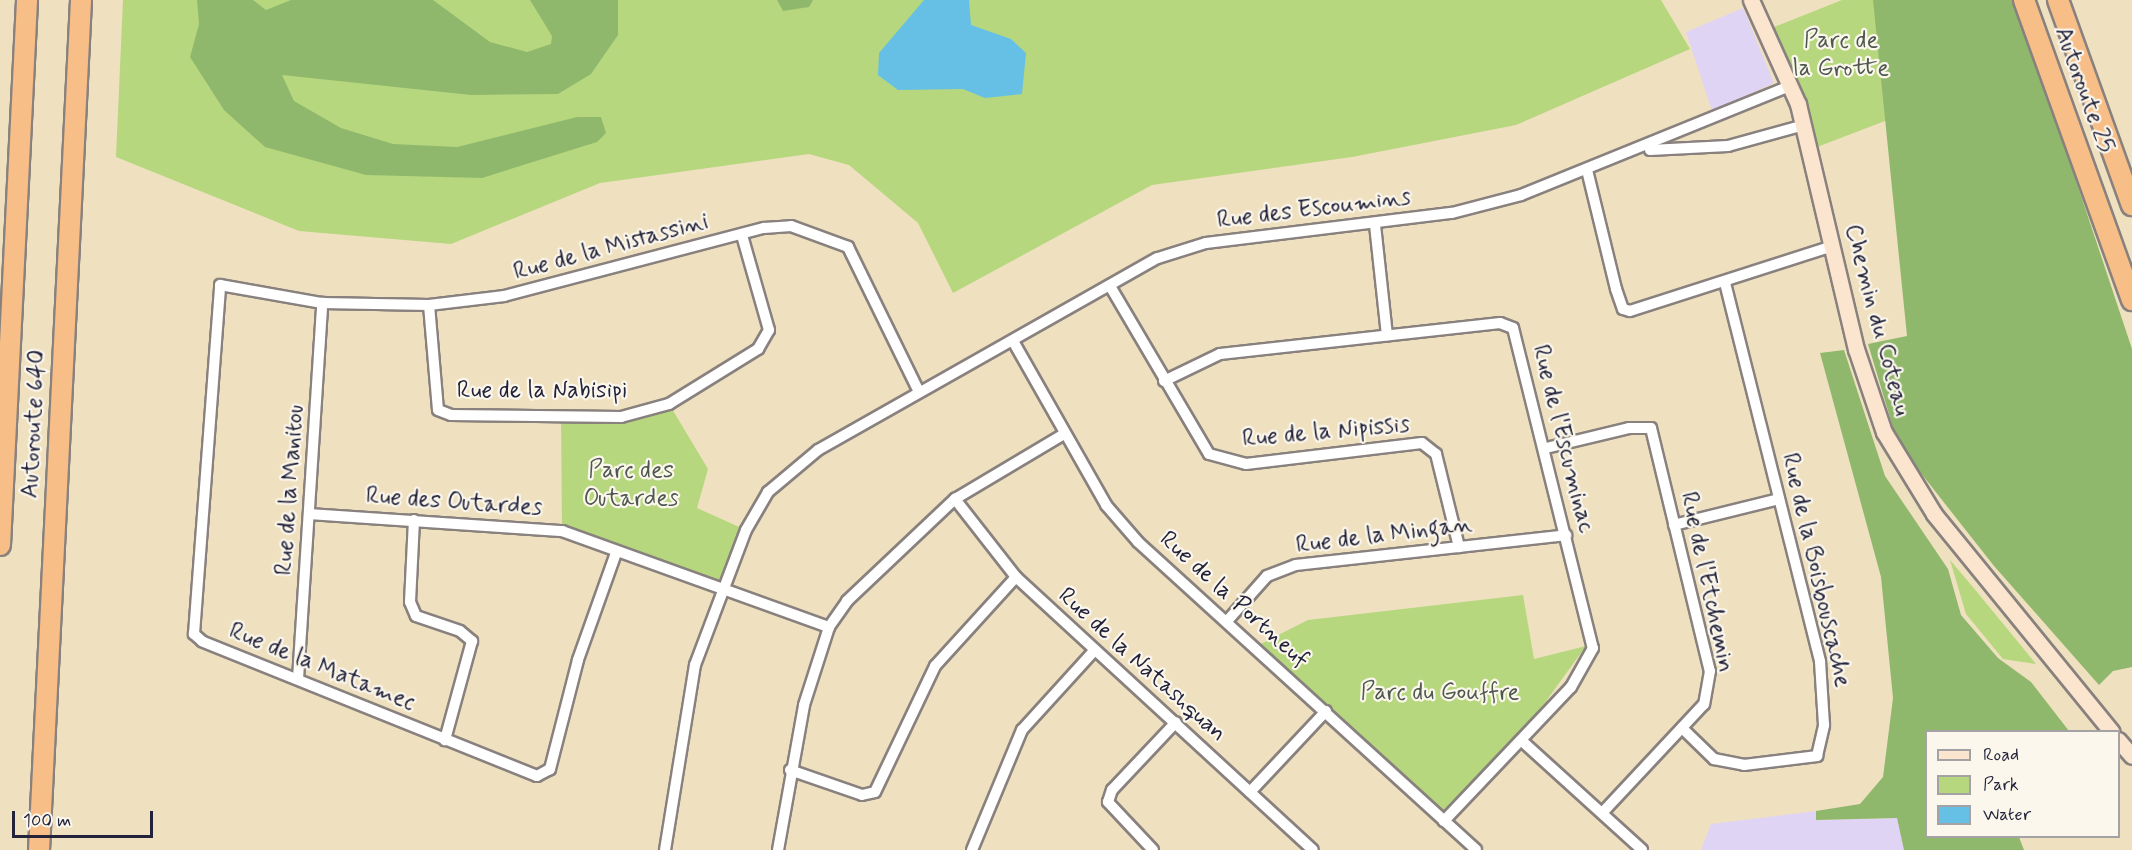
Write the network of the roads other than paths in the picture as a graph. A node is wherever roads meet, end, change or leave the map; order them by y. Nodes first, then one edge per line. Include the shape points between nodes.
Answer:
1 (27, 0) edge
2 (81, 0) edge
3 (1751, 0) edge
4 (2024, 0) edge
5 (2058, 0) edge
6 (1792, 85) junction
7 (1804, 125) junction
8 (1635, 152) junction
9 (1587, 170) junction
10 (2132, 204) edge
11 (1375, 225) junction
12 (742, 235) junction
13 (1832, 246) junction
14 (1725, 284) junction
15 (220, 285) joint
16 (1110, 286) junction
17 (2132, 300) edge
18 (322, 303) junction
19 (429, 305) junction
20 (1387, 335) junction
21 (1013, 341) junction
22 (1164, 381) junction
23 (919, 392) junction
24 (1064, 434) junction
25 (1546, 448) junction
26 (955, 499) junction
27 (1779, 499) junction
28 (310, 514) junction
29 (414, 520) junction
30 (1674, 525) junction
31 (1566, 535) junction
32 (0, 545) edge
33 (1459, 547) junction
34 (616, 553) junction
35 (1016, 577) junction
36 (726, 588) junction
37 (1228, 620) junction
38 (829, 627) junction
39 (1094, 651) junction
40 (298, 679) junction
41 (1326, 711) junction
42 (1176, 722) junction
43 (1682, 728) junction
44 (2110, 730) edge
45 (445, 740) junction
46 (1522, 741) junction
47 (2120, 742) edge
48 (2132, 756) edge
49 (790, 770) junction
50 (1250, 792) junction
51 (1602, 813) junction
52 (1444, 821) junction
53 (39, 850) edge
54 (665, 850) edge
55 (778, 850) edge
56 (972, 850) edge
57 (1153, 850) edge
58 (1313, 850) edge
59 (1476, 850) edge
60 (1642, 850) edge

1 - 32 highway, Autoroute 640
2 - 53 highway, Autoroute 640
3 - 6 street, Chemin du Coteau
4 - 17 highway, Autoroute 25
5 - 10 highway, Autoroute 25
6 - 7 street, Chemin du Coteau
6 - 8 street, Rue des Escoumins
7 - 8 street, Rue des Escoumins via 1728,146 1684,144
7 - 13 street, Chemin du Coteau
8 - 9 street, Rue des Escoumins
9 - 11 street, Rue des Escoumins via 1452,213
9 - 14 street via 1623,309 1646,309
11 - 16 street, Rue des Escoumins via 1206,243 1158,258
11 - 20 street
12 - 19 street, Rue de la Mistassini via 504,296
12 - 19 street, Rue de la Nabisipi via 769,330 758,349 669,404 621,417 452,415 438,410
12 - 23 street, Rue de la Mistassini via 791,226 849,247
13 - 14 street
13 - 44 street, Chemin du Coteau via 1864,380 1902,467 1945,529
14 - 27 street, Rue de la Boisbouscache
15 - 18 street, Rue de la Mistassini
15 - 40 street, Rue de la Matamec via 194,634
16 - 21 street, Rue des Escoumins
16 - 22 street, Rue de la Nipissis
18 - 19 street, Rue de la Mistassini
18 - 28 street, Rue de la Manitou
20 - 22 street, Rue de l'Escuminac via 1220,354
20 - 25 street, Rue de l'Escuminac via 1500,323 1513,328
21 - 23 street, Rue des Escoumins
21 - 24 street, Rue de la Portneuf
22 - 33 street, Rue de la Nipissis via 1209,454 1226,461 1246,464 1430,446
23 - 36 street, Rue des Escoumins via 790,469 768,492 746,530
24 - 26 street
24 - 37 street, Rue de la Portneuf via 1106,505 1138,542
25 - 30 street, Rue de l'Etchemin via 1629,428 1651,428
25 - 31 street, Rue de l'Escuminac
26 - 35 street, Rue de la Natashquan
26 - 38 street via 885,562
27 - 30 street
27 - 43 street, Rue de la Boisbouscache via 1820,661 1822,746 1807,760 1731,764 1714,759
28 - 29 street, Rue des Outardes
28 - 40 street, Rue de la Manitou
29 - 34 street, Rue des Outardes via 534,526
29 - 45 street via 410,602 416,616 460,631 472,641
30 - 43 street, Rue de l'Etchemin via 1710,671 1704,704
31 - 33 street, Rue de la Mingan
31 - 46 street, Rue de l'Escuminac via 1593,648 1587,667
33 - 37 street, Rue de la Mingan via 1296,565 1267,576
34 - 36 street, Rue des Outardes
34 - 45 street, Rue de la Matamec via 578,660 550,769 537,776
35 - 39 street, Rue de la Natashquan
35 - 49 street via 935,666 875,792 862,795
36 - 38 street, Rue des Outardes
36 - 54 street, Rue des Escoumins via 694,665
37 - 41 street, Rue de la Portneuf
38 - 49 street
39 - 42 street, Rue de la Natashquan
39 - 56 street via 1022,730
40 - 45 street, Rue de la Matamec
41 - 50 street
41 - 52 street, Rue de la Portneuf
42 - 50 street, Rue de la Natashquan
42 - 57 street via 1112,790 1108,802
43 - 51 street, Rue de l'Etchemin
46 - 51 street
46 - 52 street, Rue de l'Escuminac
47 - 48 street
49 - 55 street
50 - 58 street, Rue de la Natashquan
51 - 60 street
52 - 59 street, Rue de la Portneuf

